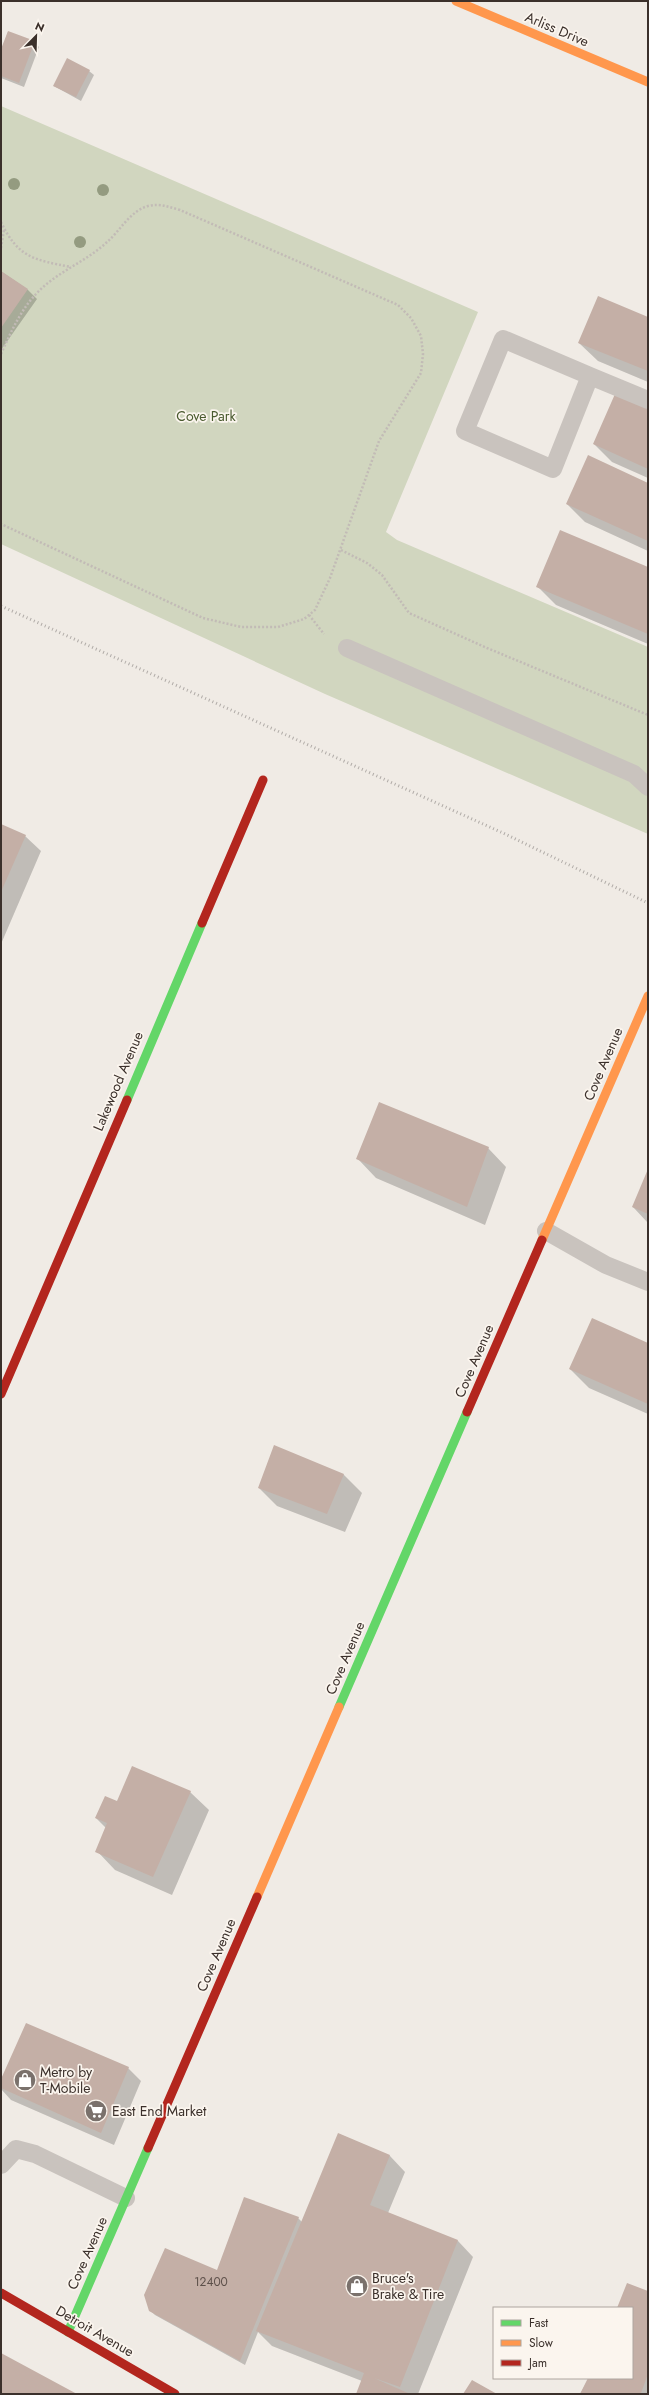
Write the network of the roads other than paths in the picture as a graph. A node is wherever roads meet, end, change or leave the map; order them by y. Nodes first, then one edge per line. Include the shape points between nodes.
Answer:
1 (456, 1) edge
2 (648, 82) edge
3 (590, 376) junction
4 (648, 400) edge
5 (347, 648) dead end
6 (263, 780) dead end
7 (648, 786) edge
8 (648, 996) edge
9 (546, 1231) junction
10 (648, 1282) edge
11 (1, 1394) edge
12 (1, 2165) edge
13 (126, 2198) junction
14 (1, 2293) edge
15 (68, 2332) junction
16 (175, 2394) edge

1 - 2 street, Arliss Drive
3 - 3 lane via 553,469 465,431 503,339
3 - 4 lane
5 - 7 lane via 634,774
6 - 11 street, Lakewood Avenue
8 - 9 street, Cove Avenue
9 - 10 lane via 606,1265
9 - 13 street, Cove Avenue
12 - 13 lane via 16,2149 35,2154
13 - 15 street, Cove Avenue
14 - 15 street, Detroit Avenue
15 - 16 street, Detroit Avenue

